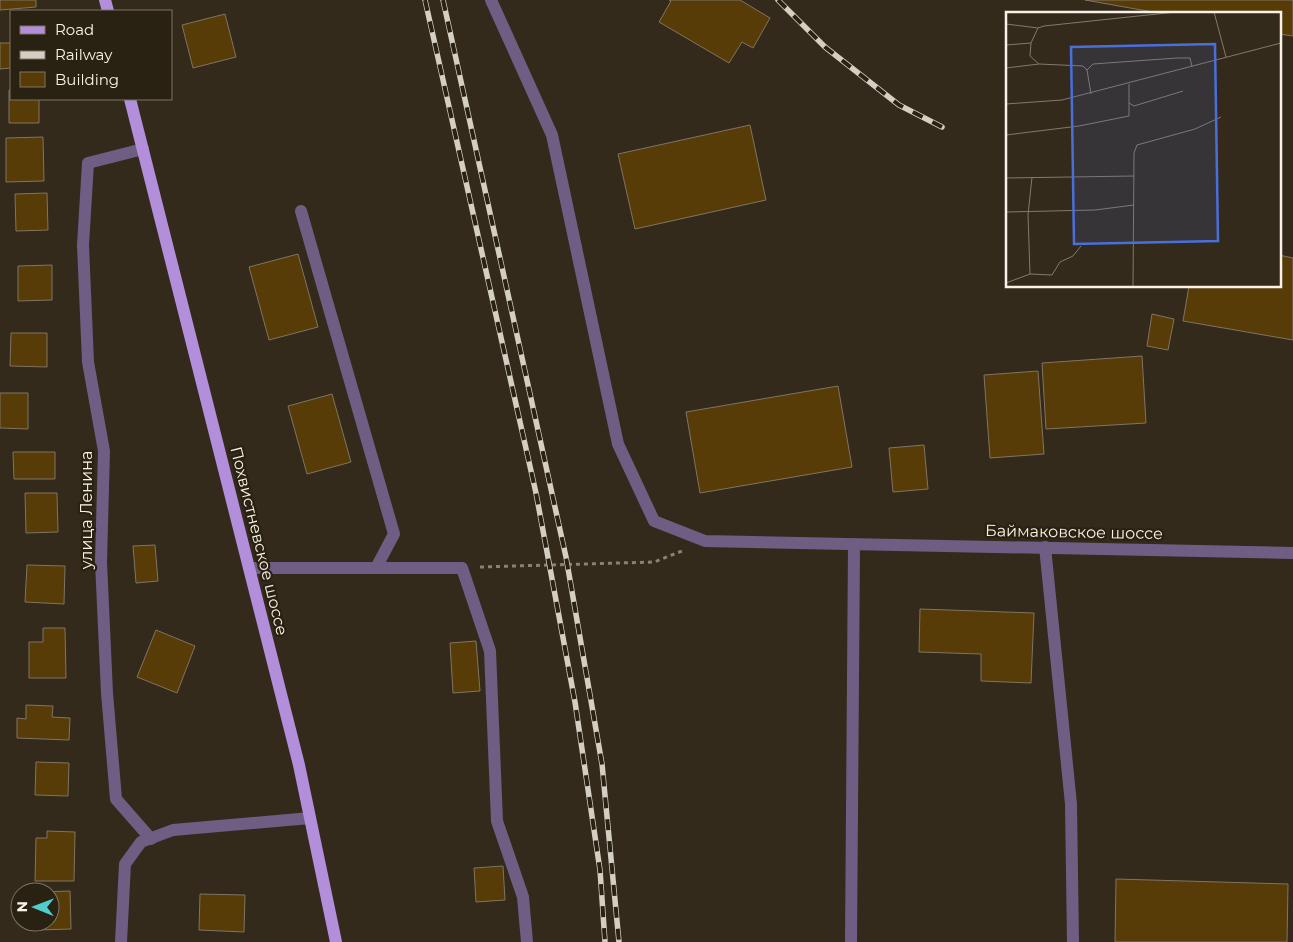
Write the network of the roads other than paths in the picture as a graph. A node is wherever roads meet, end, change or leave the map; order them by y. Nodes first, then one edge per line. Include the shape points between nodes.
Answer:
1 (491, 0) edge
2 (130, 100) edge
3 (143, 149) junction
4 (301, 211) dead end
5 (854, 546) junction
6 (1046, 547) junction
7 (1293, 553) edge
8 (249, 568) junction
9 (376, 568) junction
10 (310, 818) junction
11 (151, 839) junction
12 (121, 942) edge
13 (336, 942) edge
14 (527, 942) edge
15 (851, 942) edge
16 (1073, 942) edge

1 - 5 street, Баймаковское шоссе via 552,135 618,444 654,521 705,541
2 - 3 main road
3 - 8 main road, Похвистневское шоссе
3 - 11 street, улица Ленина via 88,163 83,245 88,362 104,451 101,562 116,799
4 - 9 street via 394,534
5 - 6 street, Баймаковское шоссе
5 - 15 street
6 - 7 street, Баймаковское шоссе
6 - 16 street via 1071,804
8 - 9 street
8 - 10 main road, Похвистневское шоссе
9 - 14 street via 462,568 490,651 497,821 523,897
10 - 11 street via 173,830
10 - 13 main road, Похвистневское шоссе
11 - 12 street via 142,842 125,864

